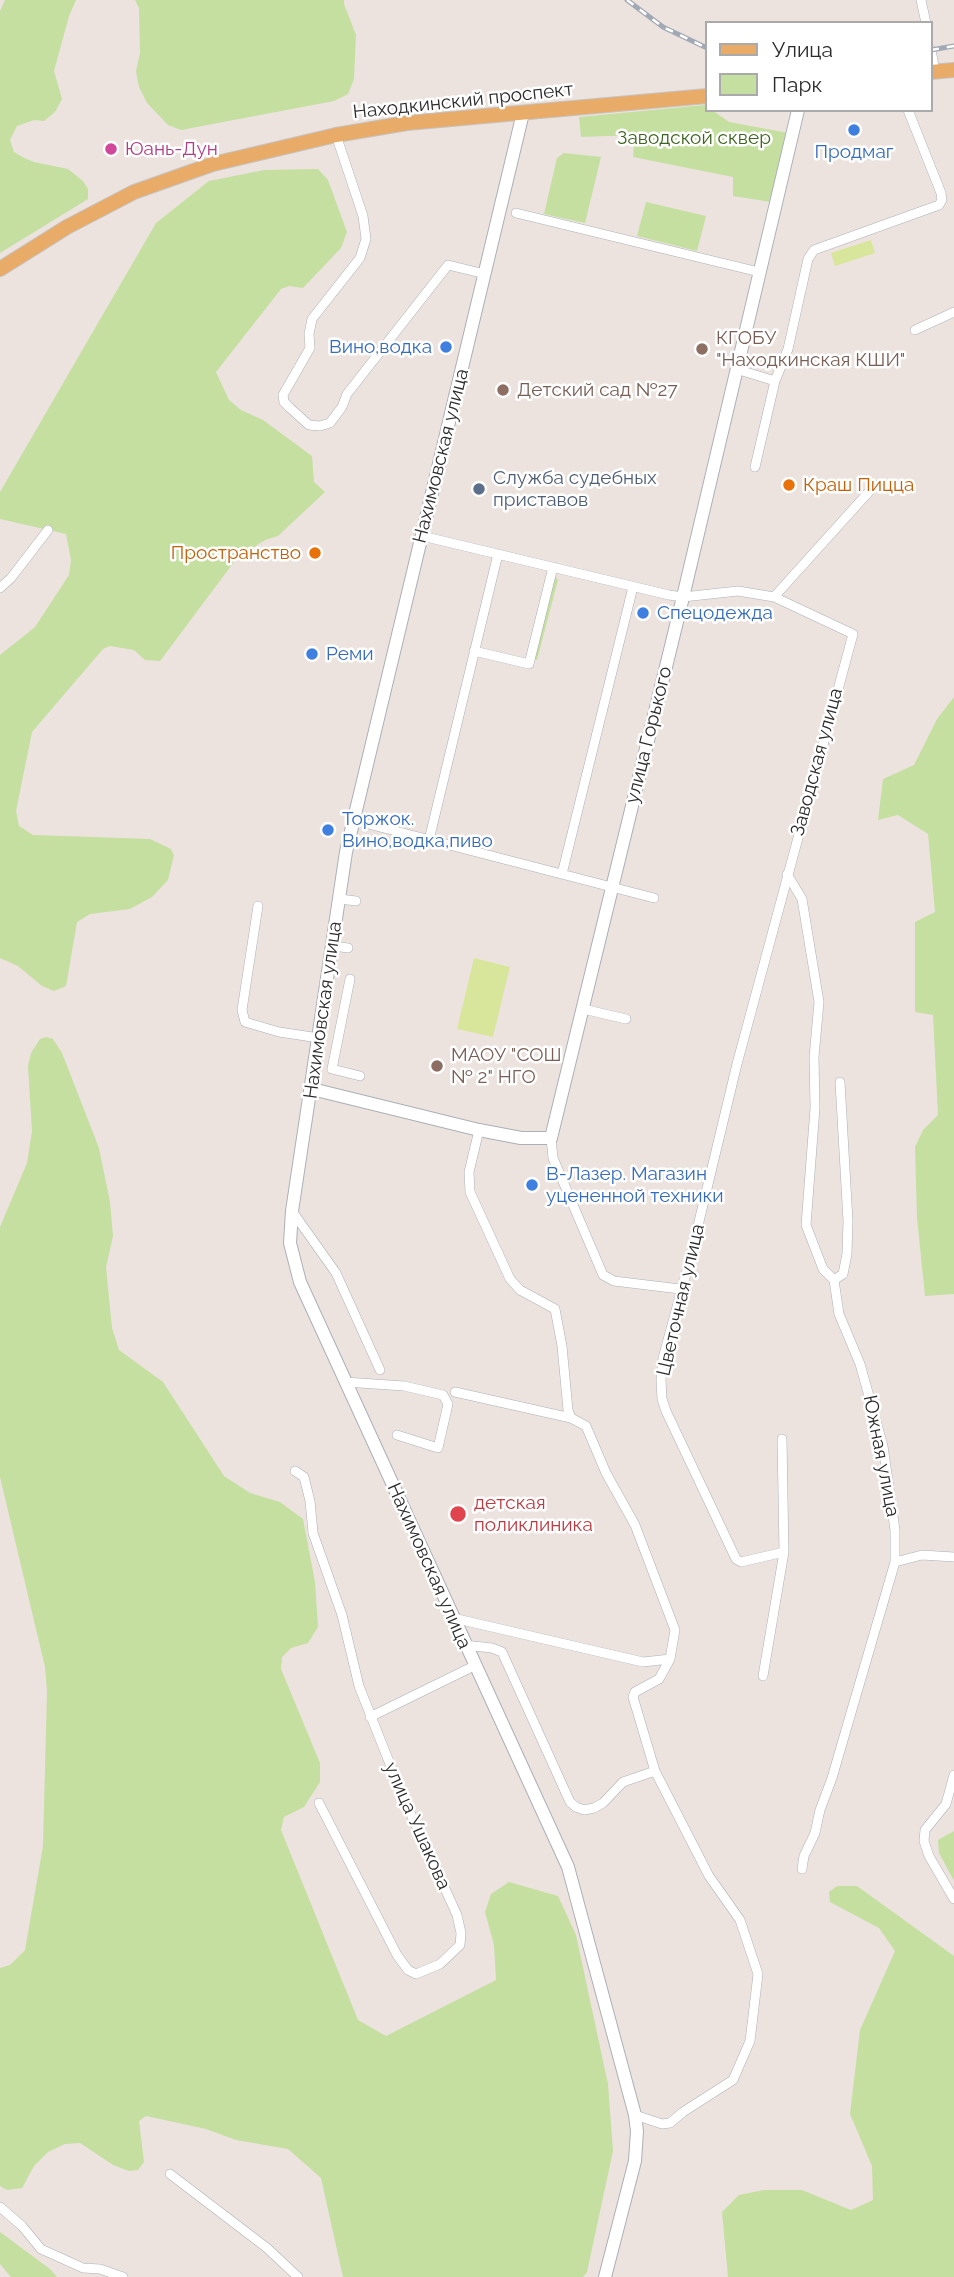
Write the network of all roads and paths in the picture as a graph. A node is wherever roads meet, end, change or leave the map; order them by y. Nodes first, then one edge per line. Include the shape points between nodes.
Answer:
1 (921, 0) edge
2 (926, 21) edge
3 (954, 70) edge
4 (933, 72) edge
5 (706, 96) edge
6 (798, 112) edge
7 (909, 112) edge
8 (523, 113) junction
9 (336, 135) junction
10 (516, 213) dead end
11 (0, 269) edge
12 (759, 272) junction
13 (485, 274) junction
14 (954, 312) edge
15 (915, 330) dead end
16 (736, 369) junction
17 (775, 381) junction
18 (755, 467) dead end
19 (876, 485) dead end
20 (48, 530) dead end
21 (422, 536) junction
22 (498, 554) junction
23 (553, 567) junction
24 (633, 587) junction
25 (0, 588) edge
26 (683, 597) junction
27 (774, 597) junction
28 (474, 651) junction
29 (353, 820) junction
30 (429, 840) junction
31 (562, 874) junction
32 (787, 874) junction
33 (611, 887) junction
34 (654, 898) dead end
35 (340, 899) junction
36 (356, 901) dead end
37 (258, 906) dead end
38 (332, 946) junction
39 (348, 948) dead end
40 (350, 979) dead end
41 (583, 1009) junction
42 (626, 1019) dead end
43 (319, 1038) junction
44 (737, 1064) joint
45 (360, 1076) dead end
46 (840, 1082) dead end
47 (312, 1089) junction
48 (479, 1130) junction
49 (551, 1138) junction
50 (292, 1211) junction
51 (834, 1280) junction
52 (681, 1289) junction
53 (380, 1370) dead end
54 (345, 1382) junction
55 (455, 1392) dead end
56 (571, 1418) junction
57 (397, 1435) dead end
58 (782, 1439) dead end
59 (295, 1471) dead end
60 (784, 1552) junction
61 (954, 1557) edge
62 (895, 1562) junction
63 (452, 1617) junction
64 (464, 1645) junction
65 (670, 1659) junction
66 (474, 1666) junction
67 (763, 1676) dead end
68 (370, 1717) junction
69 (655, 1771) junction
70 (954, 1775) edge
71 (319, 1803) dead end
72 (802, 1869) dead end
73 (954, 1899) edge
74 (635, 2115) junction
75 (170, 2174) dead end
76 (0, 2207) edge
77 (122, 2277) edge
78 (298, 2277) edge
79 (605, 2277) edge

1 - 2 street
3 - 4 main road
5 - 8 main road, Находкинский проспект
6 - 12 main road, улица Горького
7 - 17 street via 941,194 939,205 814,250
8 - 9 main road, Находкинский проспект via 407,123
8 - 13 main road, Нахимовская улица
9 - 11 main road, Находкинский проспект via 213,164 156,183 67,227
9 - 13 street via 366,239 360,258 313,319 310,348 283,395 290,408 309,425 330,423 347,394 448,265
10 - 12 street
12 - 16 main road, улица Горького
13 - 21 main road, Нахимовская улица
14 - 15 street
16 - 17 street
16 - 26 main road, улица Горького
17 - 18 street
19 - 27 street
20 - 25 street
21 - 22 street, Заводская улица
21 - 29 main road, Нахимовская улица
22 - 23 street, Заводская улица
22 - 28 street
23 - 24 street, Заводская улица
23 - 28 street via 529,664
24 - 26 street, Заводская улица
24 - 31 street
26 - 27 street, Заводская улица via 738,591
26 - 33 main road, улица Горького
27 - 32 street, Заводская улица via 853,634
28 - 30 street
29 - 30 street
29 - 35 main road, Нахимовская улица
30 - 31 street
31 - 33 street
32 - 44 street, Заводская улица
32 - 51 street via 802,899 819,1002 806,1225 823,1269
33 - 34 street
33 - 41 main road, улица Горького
35 - 36 street
35 - 38 main road, Нахимовская улица
37 - 43 street via 244,1022
38 - 39 street
38 - 43 main road, Нахимовская улица
40 - 45 street via 332,1069
41 - 42 street
41 - 49 main road, улица Горького
43 - 47 main road, Нахимовская улица
44 - 52 street, Цветочная улица
46 - 51 street via 847,1254 842,1274
47 - 48 main road
47 - 50 main road, Нахимовская улица
48 - 49 main road
48 - 56 street via 469,1172 470,1192 510,1279 520,1290 555,1309
49 - 52 street, улица Горького via 553,1158 603,1275 614,1281
50 - 53 street via 335,1273
50 - 54 main road, Нахимовская улица via 294,1267
51 - 62 street, Южная улица via 839,1314 860,1364 883,1446
52 - 60 street, Цветочная улица via 660,1380 666,1410 736,1559 741,1562
54 - 57 street via 404,1385 443,1395 448,1404 438,1448
54 - 63 main road, Нахимовская улица
55 - 56 street
56 - 65 street via 586,1426 635,1525 675,1630
58 - 60 street
59 - 68 street, улица Ушакова via 304,1477 313,1532
60 - 67 street
61 - 62 street via 922,1555
62 - 72 street, Южная улица
63 - 64 main road, Нахимовская улица
63 - 65 street via 643,1662
64 - 66 main road, Нахимовская улица
64 - 69 street via 502,1652 576,1807 593,1808 623,1782
65 - 69 street via 659,1679 633,1697
66 - 68 street
66 - 74 main road, Нахимовская улица via 568,1867
68 - 71 street, улица Ушакова via 457,1915 460,1945 440,1964 416,1974 408,1970
69 - 74 street via 709,1876 740,1920 758,1974 750,2041 733,2080 670,2123
70 - 73 street via 946,1804 925,1830 924,1841
74 - 79 main road, Нахимовская улица via 635,2161
75 - 78 street
76 - 77 street via 41,2249 83,2268

